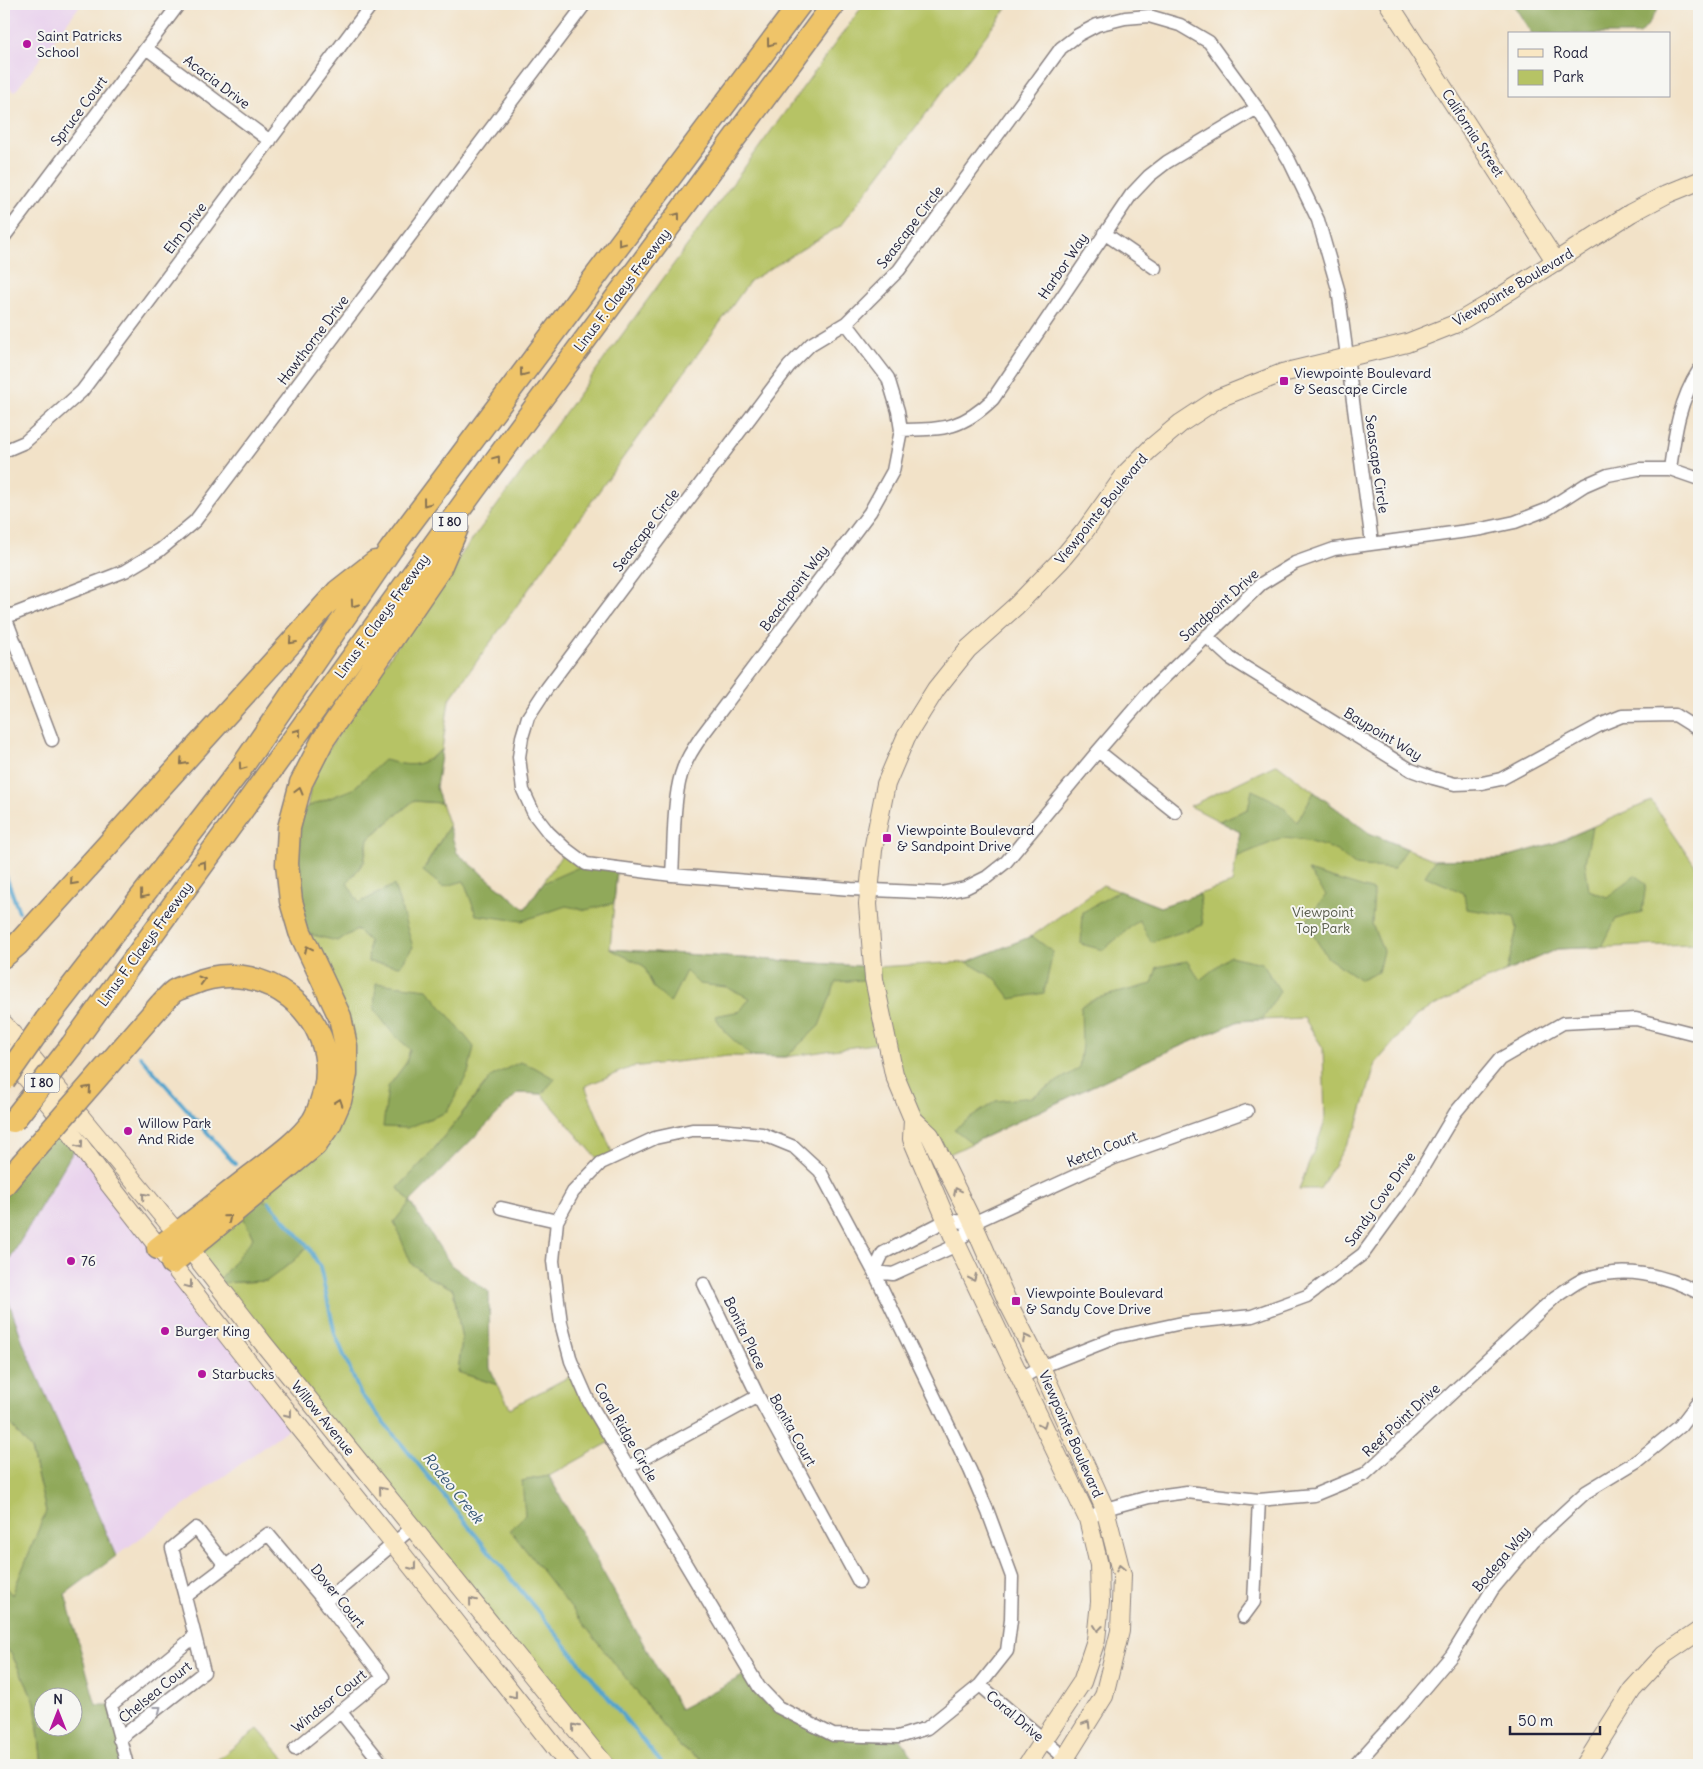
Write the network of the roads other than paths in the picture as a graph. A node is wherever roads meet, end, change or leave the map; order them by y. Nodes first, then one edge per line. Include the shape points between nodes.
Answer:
1 (179, 4) edge
2 (372, 4) edge
3 (585, 4) edge
4 (800, 4) edge
5 (834, 4) edge
6 (1389, 4) edge
7 (1150, 10) edge
8 (146, 48) junction
9 (1257, 108) junction
10 (270, 141) junction
11 (1699, 181) edge
12 (1104, 233) junction
13 (4, 237) edge
14 (1556, 262) junction
15 (1155, 268) dead end
16 (846, 323) junction
17 (1348, 358) junction
18 (1699, 370) edge
19 (901, 430) junction
20 (4, 451) edge
21 (1670, 469) junction
22 (1699, 479) edge
23 (473, 491) junction
24 (1372, 543) junction
25 (392, 549) junction
26 (4, 617) edge
27 (1206, 636) junction
28 (1699, 730) edge
29 (52, 740) dead end
30 (1098, 751) junction
31 (1175, 812) dead end
32 (672, 874) junction
33 (869, 890) junction
34 (4, 956) edge
35 (4, 1024) edge
36 (1699, 1035) edge
37 (4, 1052) edge
38 (4, 1080) edge
39 (1247, 1112) dead end
40 (913, 1119) junction
41 (8, 1127) edge
42 (4, 1185) edge
43 (501, 1208) dead end
44 (947, 1220) junction
45 (557, 1221) junction
46 (972, 1223) junction
47 (183, 1241) junction
48 (958, 1245) junction
49 (165, 1255) junction
50 (874, 1272) junction
51 (704, 1284) dead end
52 (1699, 1293) edge
53 (1041, 1366) junction
54 (1021, 1378) junction
55 (758, 1396) junction
56 (1699, 1401) edge
57 (628, 1467) junction
58 (1259, 1500) junction
59 (1105, 1509) junction
60 (1088, 1519) junction
61 (413, 1527) junction
62 (394, 1544) junction
63 (225, 1565) junction
64 (858, 1582) dead end
65 (185, 1597) junction
66 (325, 1602) junction
67 (1243, 1617) dead end
68 (1699, 1631) edge
69 (194, 1637) junction
70 (383, 1678) joint
71 (980, 1686) junction
72 (340, 1711) junction
73 (120, 1739) junction
74 (1044, 1740) junction
75 (295, 1749) dead end
76 (1067, 1763) edge
77 (127, 1765) edge
78 (383, 1765) edge
79 (569, 1765) edge
80 (604, 1765) edge
81 (1027, 1765) edge
82 (1355, 1765) edge
83 (1585, 1765) edge

1 - 8 street, Spruce Court
2 - 10 street, Elm Drive
3 - 26 street, Hawthorne Drive via 195,522 160,550 125,571
4 -> 25 highway, Linus F. Claeys Freeway / I 80
23 -> 5 highway, Linus F. Claeys Freeway / I 80
6 - 14 street, California Street
7 - 9 street, Seascape Circle via 1209,42
7 - 16 street, Seascape Circle via 1097,26 1061,48 899,270
8 - 10 street, Acacia Drive
8 - 13 street, Spruce Court
9 - 12 street, Harbor Way via 1166,162 1130,195
9 - 17 street, Seascape Circle via 1289,160 1318,220 1338,289
10 - 20 street, Elm Drive via 82,391 25,442
11 - 14 street, Viewpointe Boulevard via 1643,206
12 - 15 street
12 - 19 street, Harbor Way via 993,399 963,422 944,428
14 - 17 street, Viewpointe Boulevard via 1484,308 1449,326 1407,343
16 - 19 street, Beachpoint Way via 888,378
16 - 32 street, Seascape Circle via 811,344 789,366 528,717 518,757 523,790 534,814 548,832 586,864
17 - 24 street, Seascape Circle
17 - 33 street, Viewpointe Boulevard via 1282,373 1219,398 1181,423 1128,472 1060,561 968,649 936,689 906,737 886,784 874,843
18 - 21 street via 1678,415
19 - 32 street, Beachpoint Way via 893,471 870,512 688,756 677,796
21 - 22 street, Sandpoint Drive
21 - 24 street, Sandpoint Drive via 1638,469 1608,475 1585,485 1546,510 1515,522
41 -> 23 highway, Linus F. Claeys Freeway / I 80, bridge via 72,1045
47 -> 23 highway via 315,1145 340,1102 346,1074 346,1046 340,1017 300,932 291,901 287,864 289,828 301,783 323,740 439,570
24 - 27 street, Sandpoint Drive via 1334,549 1295,563 1261,584
25 -> 34 highway via 338,591
25 -> 38 highway, Linus F. Claeys Freeway / I 80, bridge via 239,771 46,1020
26 - 29 street
27 - 28 street, Baypoint Way via 1230,658 1411,770 1455,784 1501,779 1622,716 1675,715
27 - 30 street, Sandpoint Drive via 1149,692
30 - 31 street
30 - 33 street, Sandpoint Drive via 1006,862 987,877 965,888 941,893
32 - 33 street, Seascape Circle
33 - 40 street, Viewpointe Boulevard via 874,979 879,1007 894,1074
47 -> 35 street, Willow Avenue
36 - 53 street, Sandy Cove Drive via 1636,1020 1563,1024 1500,1059 1455,1113 1408,1192 1362,1254 1307,1296 1252,1316 1182,1323 1116,1337
37 -> 49 street, Willow Avenue via 52,1106
39 - 46 street, Ketch Court via 1114,1158
40 - 44 street, Viewpointe Boulevard via 912,1139
46 -> 40 street, Viewpointe Boulevard via 930,1135
42 -> 47 highway, bridge via 175,991 200,980 221,976 264,981 301,1007 316,1026 326,1051 328,1074 322,1099 314,1120 294,1143
43 - 45 street
44 - 46 street
44 - 48 street, Viewpointe Boulevard
44 - 50 street via 883,1253
45 - 50 street, Coral Ridge Circle via 573,1192 601,1163 655,1138 692,1130 762,1134 794,1147 820,1171
45 - 57 street, Coral Ridge Circle via 553,1262 560,1323 571,1361 589,1402
46 - 48 street
53 -> 46 street, Viewpointe Boulevard
47 - 49 highway
61 -> 47 street, Willow Avenue
48 - 50 street via 893,1274
48 -> 54 street, Viewpointe Boulevard
49 -> 62 street, Willow Avenue
50 - 71 street, Coral Ridge Circle via 970,1470 1012,1577 1007,1651
51 - 55 street, Bonita Place
52 - 58 street, Reef Point Drive via 1656,1276 1618,1272 1583,1280 1555,1297 1365,1474 1314,1495
53 - 54 street, Sandy Cove Drive
53 - 59 street, Viewpointe Boulevard
54 -> 60 street, Viewpointe Boulevard
55 - 57 street, Bonita Court
55 - 64 street, Bonita Court
56 - 82 street, Bodega Way via 1680,1426 1637,1461 1586,1492 1534,1540 1492,1590 1452,1655
57 - 71 street, Coral Ridge Circle via 759,1687 778,1707 833,1735 898,1737 926,1728
58 - 59 street, Reef Point Drive via 1187,1492 1149,1497
58 - 67 street via 1254,1602
59 - 60 street, Reef Point Drive
76 -> 59 street, Viewpointe Boulevard via 1104,1696 1120,1631 1122,1575
60 -> 74 street, Viewpointe Boulevard via 1099,1565 1096,1640 1082,1682
61 - 62 street
80 -> 61 street, Willow Avenue
62 - 66 street
62 -> 79 street, Willow Avenue
63 - 65 street
63 - 65 street, Chelsea Court via 196,1528 172,1548
63 - 66 street, Dover Court via 268,1534
65 - 69 street, Chelsea Court
66 - 70 street, Dover Court
68 - 83 street via 1665,1654 1632,1690
69 - 73 street, Chelsea Court via 111,1705
73 -> 69 street, Chelsea Court via 204,1672
70 - 72 street, Windsor Court
71 - 74 street, Coral Drive
72 - 75 street, Windsor Court
72 - 78 street
73 - 77 street, Chelsea Court
74 - 76 street, Coral Drive
74 - 81 street, Viewpointe Boulevard

